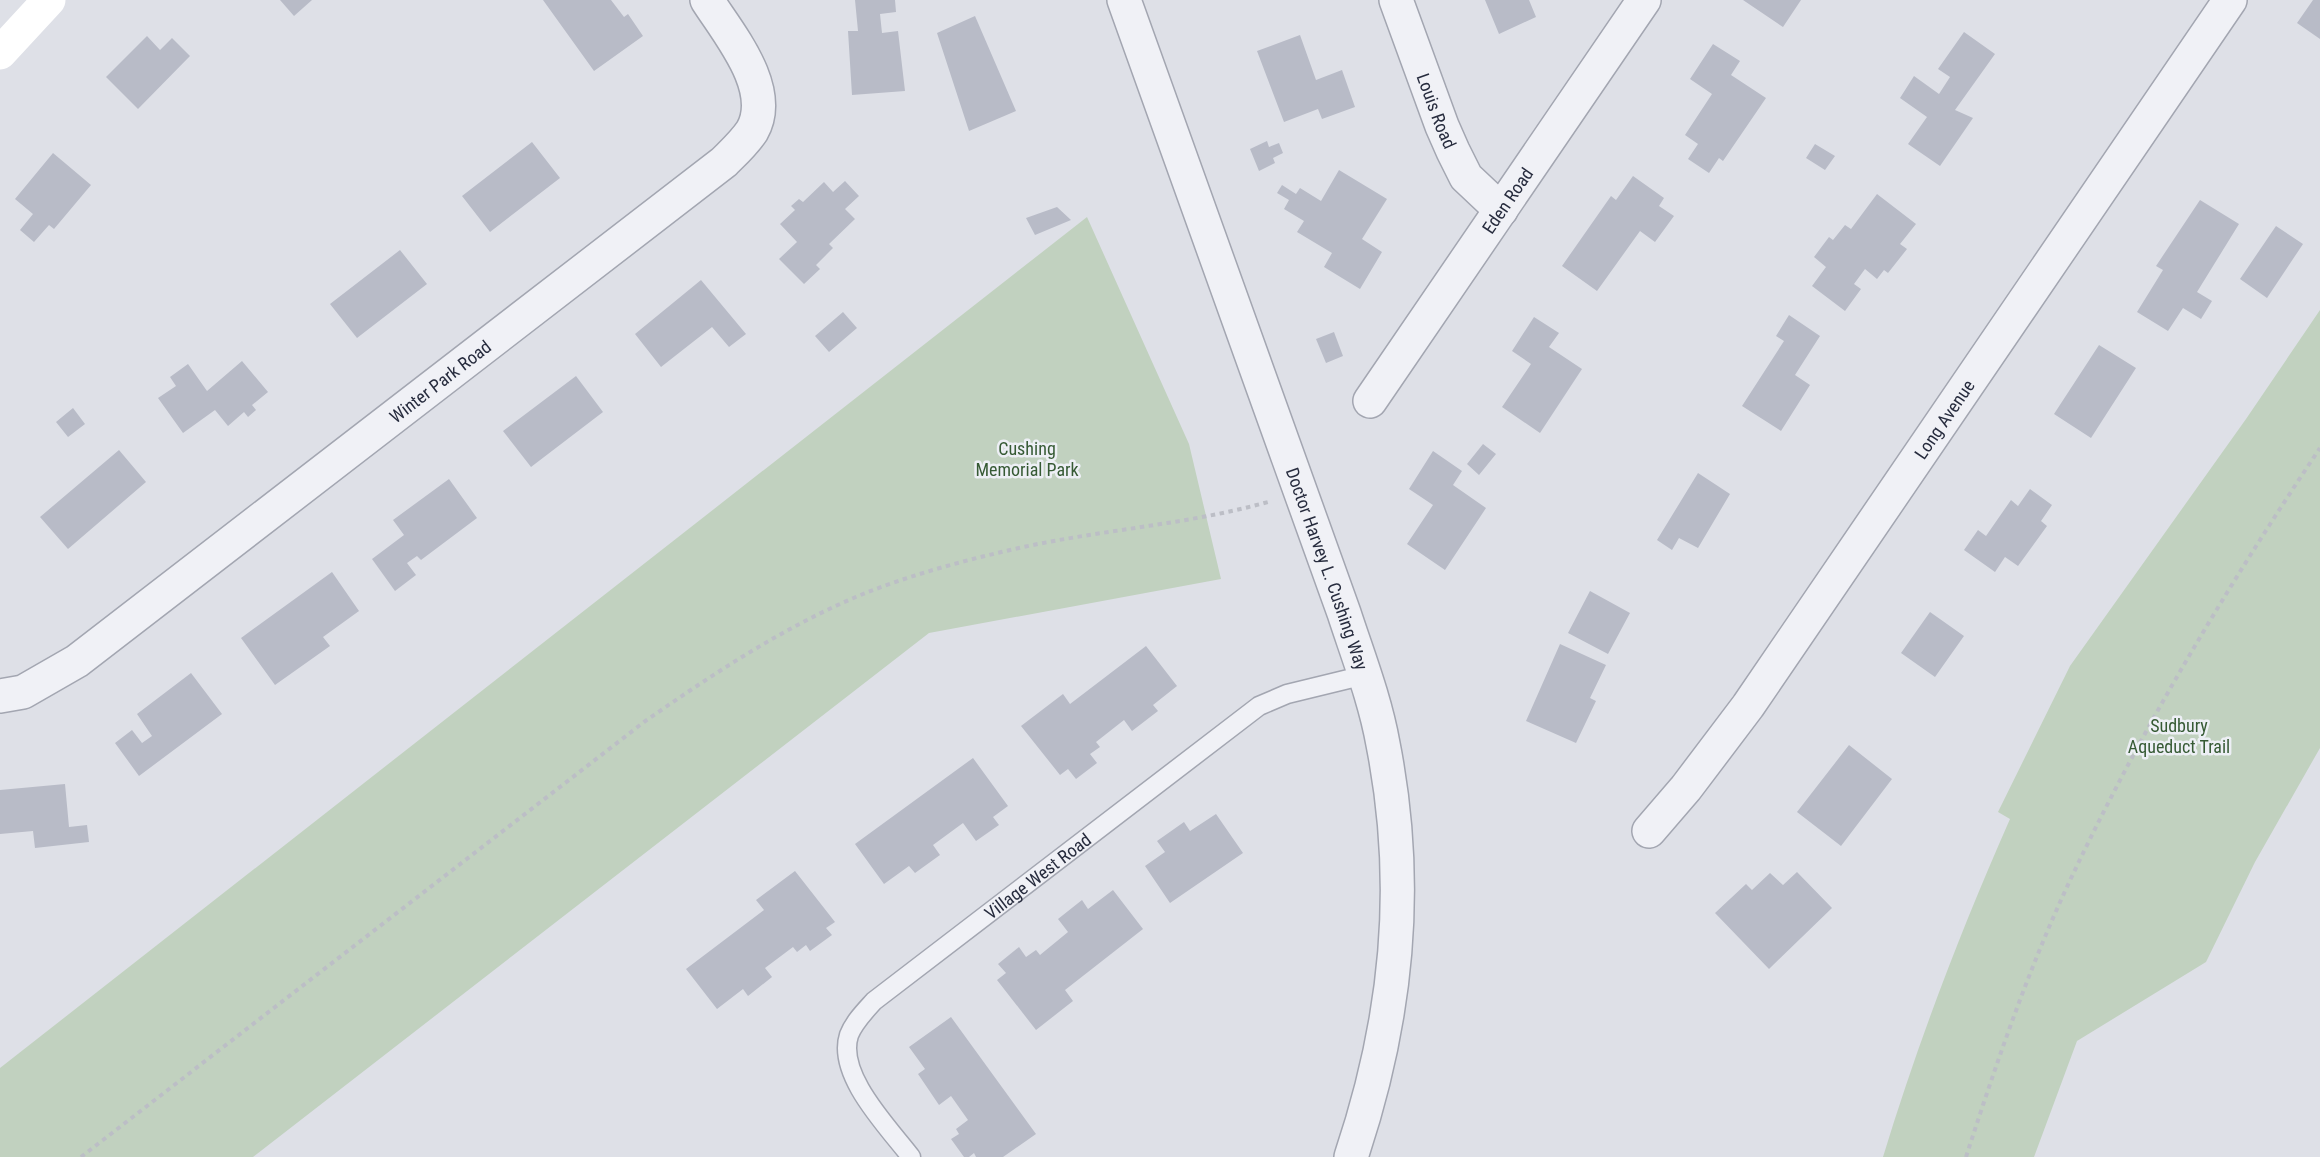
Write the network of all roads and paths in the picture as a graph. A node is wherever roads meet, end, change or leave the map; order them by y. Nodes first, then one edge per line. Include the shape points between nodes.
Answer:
1 (49, 0) edge
2 (706, 0) edge
3 (1124, 0) edge
4 (1396, 0) edge
5 (1644, 0) edge
6 (2230, 0) edge
7 (0, 53) edge
8 (1501, 210) junction
9 (1370, 401) dead end
10 (2320, 448) edge
11 (1300, 492) junction
12 (1365, 675) junction
13 (0, 696) edge
14 (1649, 831) dead end
15 (81, 1157) edge
16 (911, 1157) edge
17 (1351, 1157) edge
18 (1966, 1157) edge

1 - 7 main road
2 - 13 street, Winter Park Road via 750,68 756,90 758,111 753,129 724,162 77,661 23,692
3 - 11 street, Doctor Harvey L. Cushing Way
4 - 8 street, Louis Road via 1453,151 1466,177
5 - 8 street, Eden Road
6 - 14 street, Long Avenue via 1748,706
8 - 9 street, Eden Road
10 - 18 path via 2195,645 2078,864 2010,1025
11 - 12 street, Doctor Harvey L. Cushing Way
11 - 15 path via 1206,518 1007,550 862,594 785,632 715,673 644,722
12 - 16 lane, Village West Road via 1287,694 1259,706 874,1002 849,1036 853,1076
12 - 17 street, Doctor Harvey L. Cushing Way via 1383,742 1394,808 1399,877 1388,1013 1368,1104

